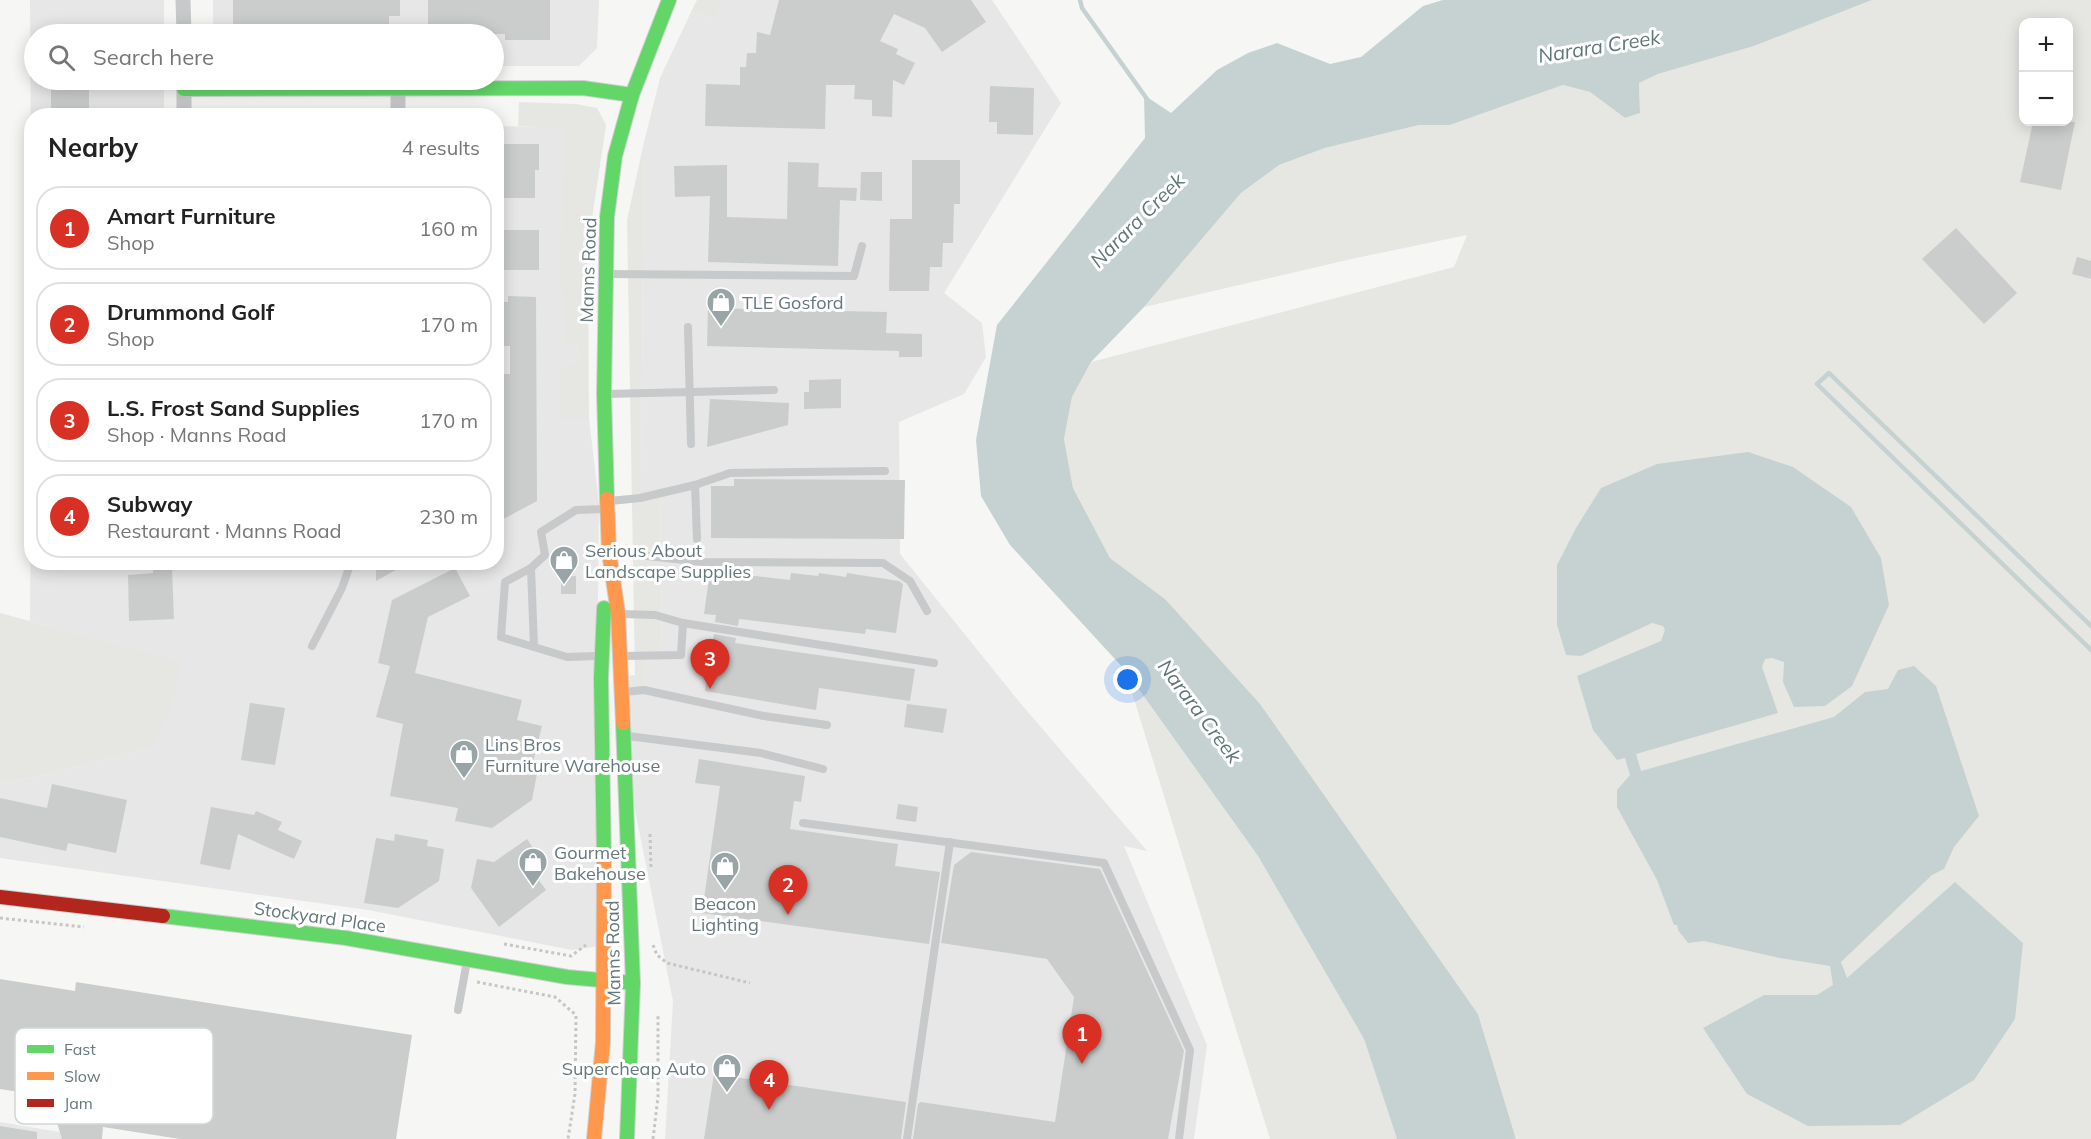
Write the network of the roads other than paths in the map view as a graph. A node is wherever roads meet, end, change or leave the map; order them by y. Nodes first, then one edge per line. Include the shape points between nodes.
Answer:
1 (183, 0) edge
2 (669, 0) edge
3 (184, 24) edge
4 (504, 88) edge
5 (184, 90) edge
6 (398, 90) edge
7 (632, 95) junction
8 (184, 108) edge
9 (398, 108) edge
10 (862, 246) dead end
11 (605, 274) junction
12 (688, 327) dead end
13 (774, 390) dead end
14 (690, 392) junction
15 (604, 394) junction
16 (691, 444) dead end
17 (885, 471) dead end
18 (695, 485) junction
19 (608, 505) junction
20 (697, 539) dead end
21 (609, 552) junction
22 (531, 568) junction
23 (348, 570) edge
24 (927, 611) dead end
25 (618, 613) junction
26 (683, 622) junction
27 (312, 646) dead end
28 (534, 647) junction
29 (602, 656) junction
30 (619, 656) junction
31 (934, 663) dead end
32 (621, 692) junction
33 (827, 725) dead end
34 (623, 736) junction
35 (824, 769) dead end
36 (803, 823) dead end
37 (950, 842) junction
38 (0, 897) edge
39 (468, 958) junction
40 (604, 980) junction
41 (633, 983) junction
42 (458, 1010) dead end
43 (594, 1139) edge
44 (627, 1139) edge
45 (908, 1139) edge
46 (1179, 1139) edge

1 - 3 street
2 - 7 main road, Manns Road
4 - 7 main road via 583,88
5 - 8 street
6 - 9 street
7 - 11 main road, Manns Road via 611,183
10 - 11 lane via 854,276
11 - 15 main road, Manns Road
12 - 14 lane
13 - 14 lane
14 - 15 lane
14 - 16 lane
15 - 19 main road, Manns Road
17 - 18 lane via 730,473
18 - 19 lane
18 - 20 lane
19 - 21 main road, Manns Road
19 - 22 lane via 576,510 541,532 545,555
21 - 24 lane via 703,562 883,563 910,581
21 - 25 main road, Manns Road
21 - 29 main road, Manns Road
22 - 28 lane
22 - 28 lane via 505,582 501,637
23 - 27 lane
25 - 26 lane via 655,615
25 - 30 main road, Manns Road
26 - 30 lane via 681,655
26 - 31 lane
28 - 29 lane via 567,657
29 - 40 main road, Manns Road
30 - 32 main road, Manns Road
32 - 33 lane via 644,690
32 - 34 main road, Manns Road
34 - 35 lane via 761,753
34 - 41 main road, Manns Road
36 - 37 lane
37 - 45 lane
37 - 46 lane via 1104,863 1190,1050
38 - 39 main road, Stockyard Place via 334,936
39 - 40 main road, Stockyard Place
39 - 42 lane
40 - 41 main road, Stockyard Place
40 - 43 main road, Manns Road via 601,1080
41 - 44 main road, Manns Road

